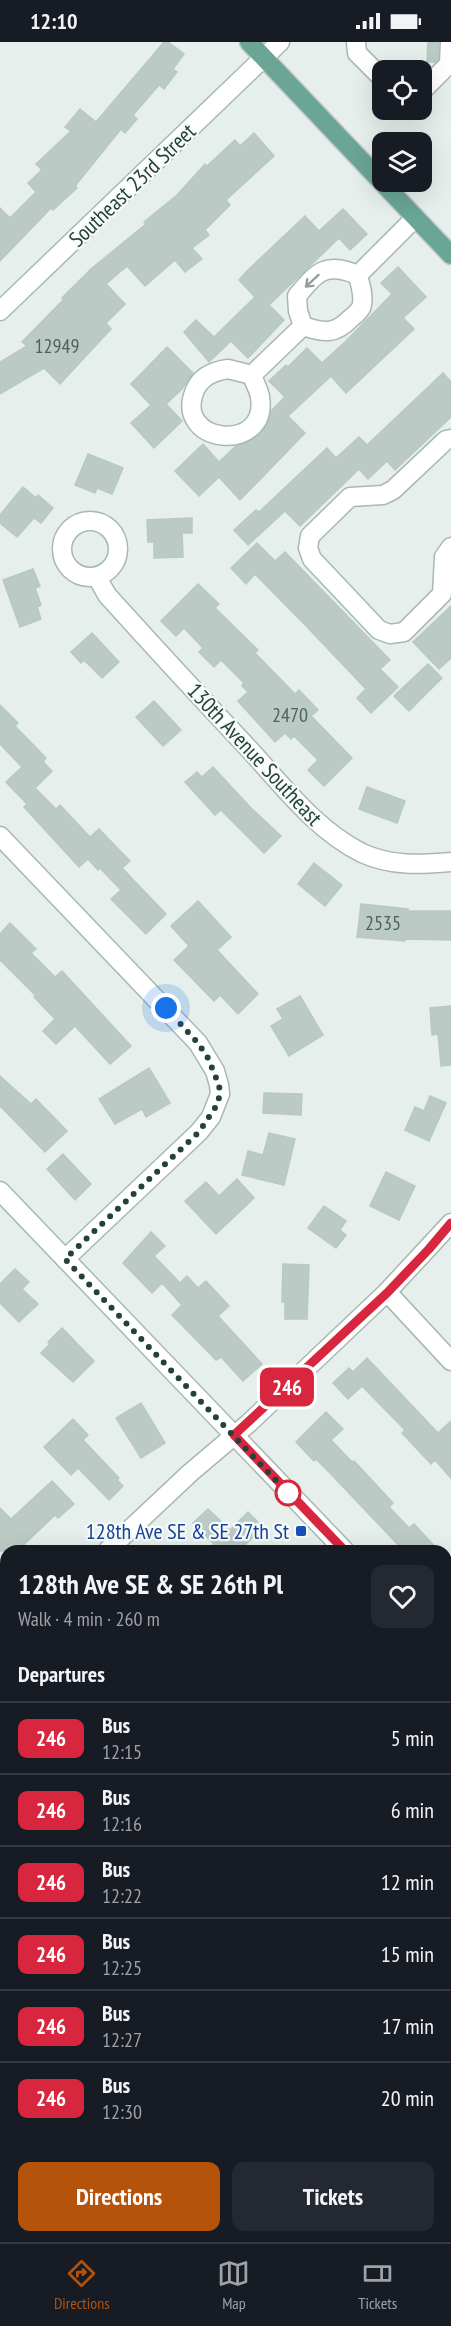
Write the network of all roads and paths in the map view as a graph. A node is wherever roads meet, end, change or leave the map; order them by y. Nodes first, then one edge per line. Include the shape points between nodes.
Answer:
1 (249, 42) edge
2 (280, 42) edge
3 (356, 42) edge
4 (450, 42) edge
5 (264, 58) junction
6 (372, 68) edge
7 (432, 81) edge
8 (415, 218) junction
9 (451, 255) edge
10 (358, 275) junction
11 (0, 311) edge
12 (303, 326) junction
13 (252, 375) dead end
14 (451, 439) edge
15 (451, 547) edge
16 (97, 577) dead end
17 (0, 836) edge
18 (451, 862) edge
19 (0, 1191) edge
20 (451, 1223) edge
21 (65, 1259) junction
22 (387, 1293) junction
23 (451, 1360) edge
24 (234, 1435) junction
25 (113, 1545) edge
26 (339, 1545) edge

1 - 5 main road
2 - 5 street, Southeast 23rd Street
3 - 6 street via 357,53
4 - 7 street via 449,64
5 - 8 main road
5 - 11 street, Southeast 23rd Street
8 - 9 main road
8 - 10 street
10 - 12 street via 361,307 350,320 337,330 320,332
10 -> 12 street via 343,269 326,269 310,281 297,296
12 - 13 street
14 - 15 street via 393,490 383,495 350,497 310,536 308,548 312,559 379,630 390,634 404,632 442,594 444,557
16 - 18 street, 130th Avenue Southeast via 106,596 342,843 394,862
17 - 21 street via 198,1043 219,1085 212,1117 199,1132
19 - 21 street
20 - 22 street
21 - 24 street
22 - 23 street
22 - 24 street
24 - 25 street
24 - 26 street

